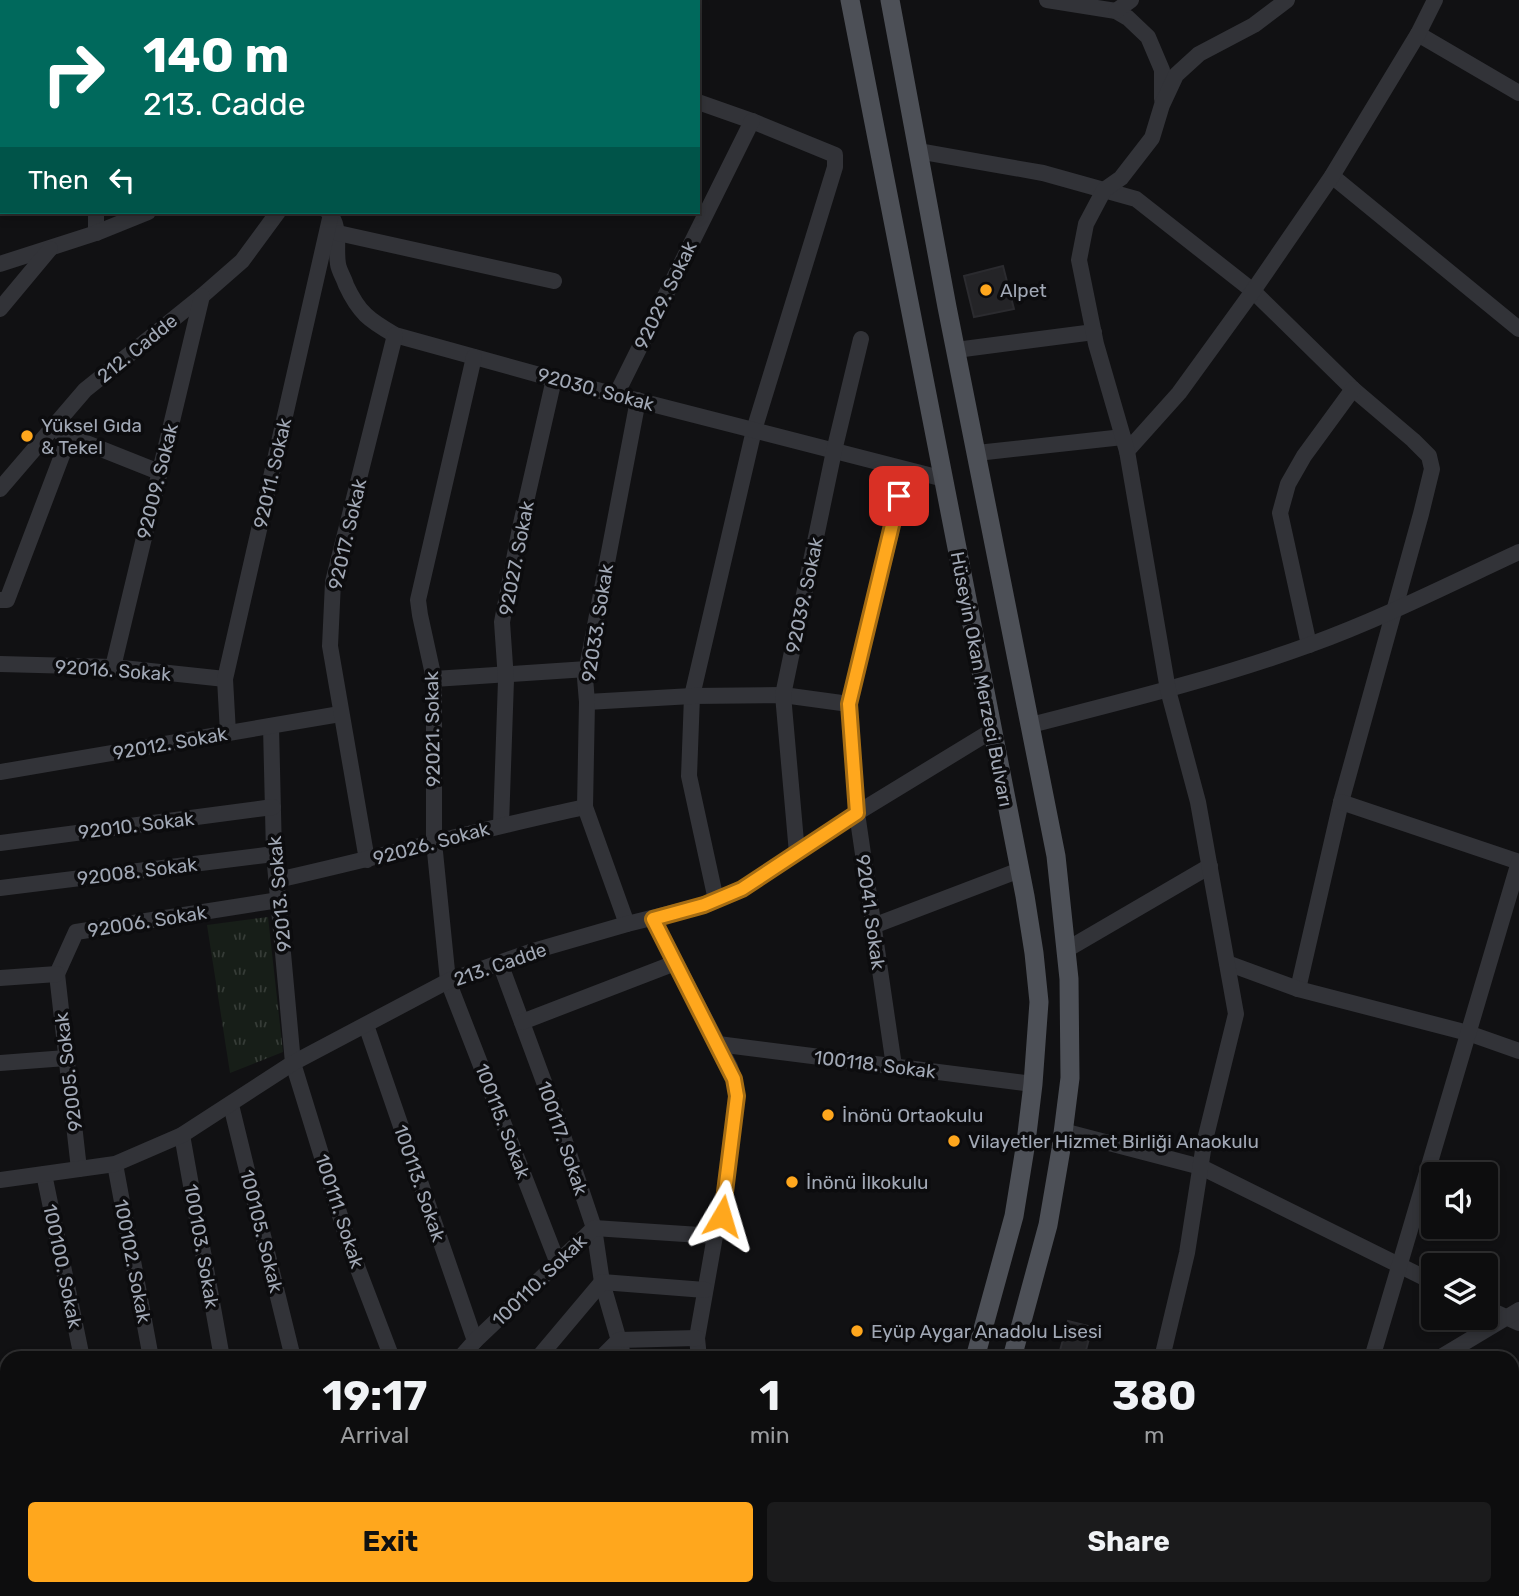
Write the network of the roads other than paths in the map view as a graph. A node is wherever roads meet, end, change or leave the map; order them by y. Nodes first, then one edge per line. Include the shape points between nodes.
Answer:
1 (850, 0) edge
2 (890, 0) edge
3 (1047, 0) edge
4 (1131, 0) edge
5 (1287, 0) edge
6 (1435, 0) edge
7 (1116, 11) junction
8 (1418, 34) junction
9 (1519, 93) edge
10 (700, 103) edge
11 (1162, 105) junction
12 (752, 121) junction
13 (918, 151) junction
14 (1332, 176) junction
15 (1104, 190) junction
16 (96, 214) edge
17 (143, 214) edge
18 (277, 214) edge
19 (329, 214) edge
20 (329, 214) edge
21 (96, 233) junction
22 (338, 233) junction
23 (50, 249) junction
24 (0, 264) edge
25 (554, 281) dead end
26 (1253, 291) junction
27 (202, 296) junction
28 (0, 309) edge
29 (1519, 329) edge
30 (1094, 332) junction
31 (395, 335) junction
32 (862, 339) dead end
33 (956, 350) junction
34 (474, 357) junction
35 (554, 379) junction
36 (1353, 389) junction
37 (616, 395) junction
38 (638, 400) junction
39 (50, 429) junction
40 (754, 430) junction
41 (69, 437) junction
42 (1125, 444) junction
43 (834, 451) junction
44 (976, 453) junction
45 (906, 470) junction
46 (159, 472) junction
47 (944, 479) junction
48 (2, 485) edge
49 (1519, 552) edge
50 (0, 600) edge
51 (1394, 610) junction
52 (1309, 645) junction
53 (0, 664) edge
54 (113, 667) junction
55 (587, 669) junction
56 (506, 674) junction
57 (225, 679) junction
58 (434, 679) junction
59 (1168, 690) junction
60 (783, 695) junction
61 (692, 696) junction
62 (587, 702) junction
63 (849, 704) junction
64 (341, 714) junction
65 (1031, 725) junction
66 (271, 726) junction
67 (993, 730) junction
68 (228, 733) junction
69 (0, 772) edge
70 (1340, 802) junction
71 (273, 807) junction
72 (585, 807) junction
73 (857, 813) junction
74 (501, 825) junction
75 (434, 842) junction
76 (0, 843) edge
77 (797, 853) junction
78 (274, 854) junction
79 (367, 860) junction
80 (1519, 862) edge
81 (1210, 866) junction
82 (1020, 870) junction
83 (277, 880) junction
84 (0, 888) edge
85 (279, 900) junction
86 (716, 900) junction
87 (653, 919) junction
88 (627, 924) junction
89 (873, 926) junction
90 (1066, 950) junction
91 (500, 962) junction
92 (676, 962) junction
93 (1227, 963) junction
94 (57, 974) junction
95 (0, 978) edge
96 (449, 981) junction
97 (1298, 989) junction
98 (522, 1022) junction
99 (366, 1025) junction
100 (1468, 1033) junction
101 (718, 1044) junction
102 (1519, 1051) edge
103 (66, 1058) junction
104 (0, 1063) edge
105 (293, 1063) junction
106 (894, 1066) junction
107 (1033, 1084) junction
108 (231, 1104) junction
109 (1063, 1130) junction
110 (182, 1135) junction
111 (115, 1164) junction
112 (1201, 1167) junction
113 (79, 1169) junction
114 (44, 1174) junction
115 (0, 1180) edge
116 (594, 1228) junction
117 (715, 1236) junction
118 (558, 1261) junction
119 (1400, 1265) junction
120 (1421, 1276) edge
121 (602, 1282) junction
122 (705, 1290) junction
123 (1498, 1312) edge
124 (1515, 1317) edge
125 (697, 1338) junction
126 (619, 1340) junction
127 (475, 1341) junction
128 (81, 1351) edge
129 (150, 1351) edge
130 (221, 1351) edge
131 (291, 1351) edge
132 (389, 1351) edge
133 (466, 1351) edge
134 (544, 1351) edge
135 (608, 1351) edge
136 (622, 1351) edge
137 (698, 1351) edge
138 (977, 1351) edge
139 (1014, 1351) edge
140 (1164, 1351) edge
141 (1374, 1351) edge
142 (1452, 1351) edge

1 - 47 main road, Hüseyin Okan Merzeci Bulvarı
2 - 13 main road, Hüseyin Okan Merzeci Bulvarı
3 - 7 street
4 - 7 street
5 - 11 street via 1254,25 1199,54 1176,75
6 - 8 street
7 - 11 street via 1148,37 1162,69
8 - 9 street
8 - 14 street
10 - 12 street
11 - 15 street via 1152,138 1121,178
12 - 37 street, 92029. Sokak
12 - 40 street via 835,155
13 - 15 street via 1043,173
13 - 33 main road, Hüseyin Okan Merzeci Bulvarı
14 - 26 street
14 - 29 street
15 - 26 street via 1136,199
15 - 30 street via 1086,224 1079,260
16 - 21 street
17 - 21 street
18 - 27 street, 212. Cadde via 242,261
19 - 22 street, 92030. Sokak
20 - 57 street, 92011. Sokak
21 - 23 street
22 - 25 street
22 - 31 street, 92030. Sokak via 338,266 354,302 371,321
23 - 24 street
23 - 28 street
26 - 36 street
26 - 42 street via 1179,393
27 - 39 street, 212. Cadde via 85,390
27 - 46 street, 92009. Sokak
30 - 33 street
30 - 42 street
31 - 34 street, 92030. Sokak
31 - 64 street, 92017. Sokak via 333,582 330,646
32 - 43 street, 92039. Sokak
33 - 44 main road, Hüseyin Okan Merzeci Bulvarı
34 - 35 street, 92030. Sokak
34 - 58 street, 92021. Sokak via 418,600
35 - 37 street, 92030. Sokak
35 - 56 street, 92027. Sokak via 502,622
36 - 51 street via 1429,456 1432,469
36 - 52 street via 1304,456 1288,484 1280,513
37 - 38 street, 92030. Sokak
38 - 40 street, 92030. Sokak
38 - 55 street, 92033. Sokak
39 - 41 street
39 - 48 street, 212. Cadde
40 - 43 street, 92030. Sokak
40 - 61 street
41 - 46 street
41 - 50 street via 7,600
42 - 44 street
42 - 59 street
43 - 45 street, 92030. Sokak
43 - 60 street, 92039. Sokak
44 - 65 main road, Hüseyin Okan Merzeci Bulvarı
45 - 47 street, 92030. Sokak
45 - 63 street, 92041. Sokak
46 - 54 street, 92009. Sokak
47 - 67 main road, Hüseyin Okan Merzeci Bulvarı
49 - 51 street
51 - 52 street
51 - 70 street
52 - 59 street
53 - 54 street, 92016. Sokak
54 - 57 street, 92016. Sokak
55 - 56 street
55 - 62 street, 92033. Sokak
56 - 58 street
56 - 74 street, 92027. Sokak
57 - 68 street, 92011. Sokak
58 - 75 street, 92021. Sokak
59 - 65 street
59 - 81 street
60 - 61 street
60 - 63 street
60 - 77 street, 92039. Sokak
61 - 62 street
61 - 86 street via 689,776
62 - 72 street, 92033. Sokak
63 - 73 street, 92041. Sokak
64 - 66 street, 92012. Sokak
64 - 79 street, 92017. Sokak
65 - 90 main road, Hüseyin Okan Merzeci Bulvarı via 1056,856
66 - 68 street, 92012. Sokak
66 - 71 street, 92013. Sokak
67 - 73 street, 213. Cadde
67 - 82 main road, Hüseyin Okan Merzeci Bulvarı
68 - 69 street, 92012. Sokak
70 - 80 street
70 - 97 street
71 - 76 street, 92010. Sokak
71 - 78 street, 92013. Sokak
72 - 74 street, 92026. Sokak
72 - 88 street, 92033. Sokak
73 - 77 street, 213. Cadde
73 - 89 street, 92041. Sokak
74 - 75 street, 92026. Sokak
75 - 79 street, 92026. Sokak
75 - 96 street, 92021. Sokak
77 - 86 street, 213. Cadde via 742,889
78 - 83 street, 92013. Sokak
78 - 84 street, 92008. Sokak
79 - 83 street, 92026. Sokak
80 - 100 street
81 - 90 street
81 - 93 street
82 - 89 street
82 - 107 main road, Hüseyin Okan Merzeci Bulvarı via 1039,1002
83 - 85 street, 92013. Sokak
85 - 94 street, 92006. Sokak via 76,932
85 - 105 street, 92013. Sokak
86 - 87 street, 213. Cadde
87 - 88 street, 213. Cadde
87 - 92 street
88 - 91 street, 213. Cadde
89 - 106 street, 92041. Sokak
90 - 109 main road, Hüseyin Okan Merzeci Bulvarı via 1070,1078
91 - 96 street, 213. Cadde
91 - 98 street, 100117. Sokak
92 - 98 street
92 - 101 street
93 - 97 street
93 - 112 street via 1236,1014
94 - 95 street
94 - 103 street, 92005. Sokak
96 - 99 street, 213. Cadde
96 - 118 street, 100115. Sokak
97 - 100 street
98 - 116 street, 100117. Sokak
99 - 105 street, 213. Cadde
99 - 127 street, 100113. Sokak
100 - 102 street
100 - 119 street
101 - 106 street, 100118. Sokak
101 - 117 street via 737,1096 722,1216
103 - 104 street
103 - 113 street, 92005. Sokak
105 - 108 street, 213. Cadde
105 - 132 street, 100111. Sokak via 350,1248
106 - 107 street, 100118. Sokak
107 - 138 main road, Hüseyin Okan Merzeci Bulvarı via 1014,1216
108 - 110 street, 213. Cadde
108 - 131 street, 100105. Sokak
109 - 112 street
109 - 139 main road, Hüseyin Okan Merzeci Bulvarı via 1048,1226
110 - 111 street, 213. Cadde
110 - 130 street, 100103. Sokak
111 - 113 street, 213. Cadde
111 - 129 street, 100102. Sokak
112 - 119 street
112 - 140 street
113 - 114 street, 213. Cadde
114 - 115 street, 213. Cadde
114 - 128 street, 100100. Sokak
116 - 117 street, 100110. Sokak
116 - 118 street, 100110. Sokak
116 - 121 street, 100117. Sokak
117 - 122 street
118 - 127 street, 100110. Sokak
119 - 120 street
119 - 141 street
121 - 122 street
121 - 126 street, 100117. Sokak
121 - 134 street
122 - 125 street
123 - 124 street
124 - 142 street
125 - 126 street
125 - 137 street
126 - 135 street
126 - 136 street, 100117. Sokak
127 - 133 street, 100110. Sokak

